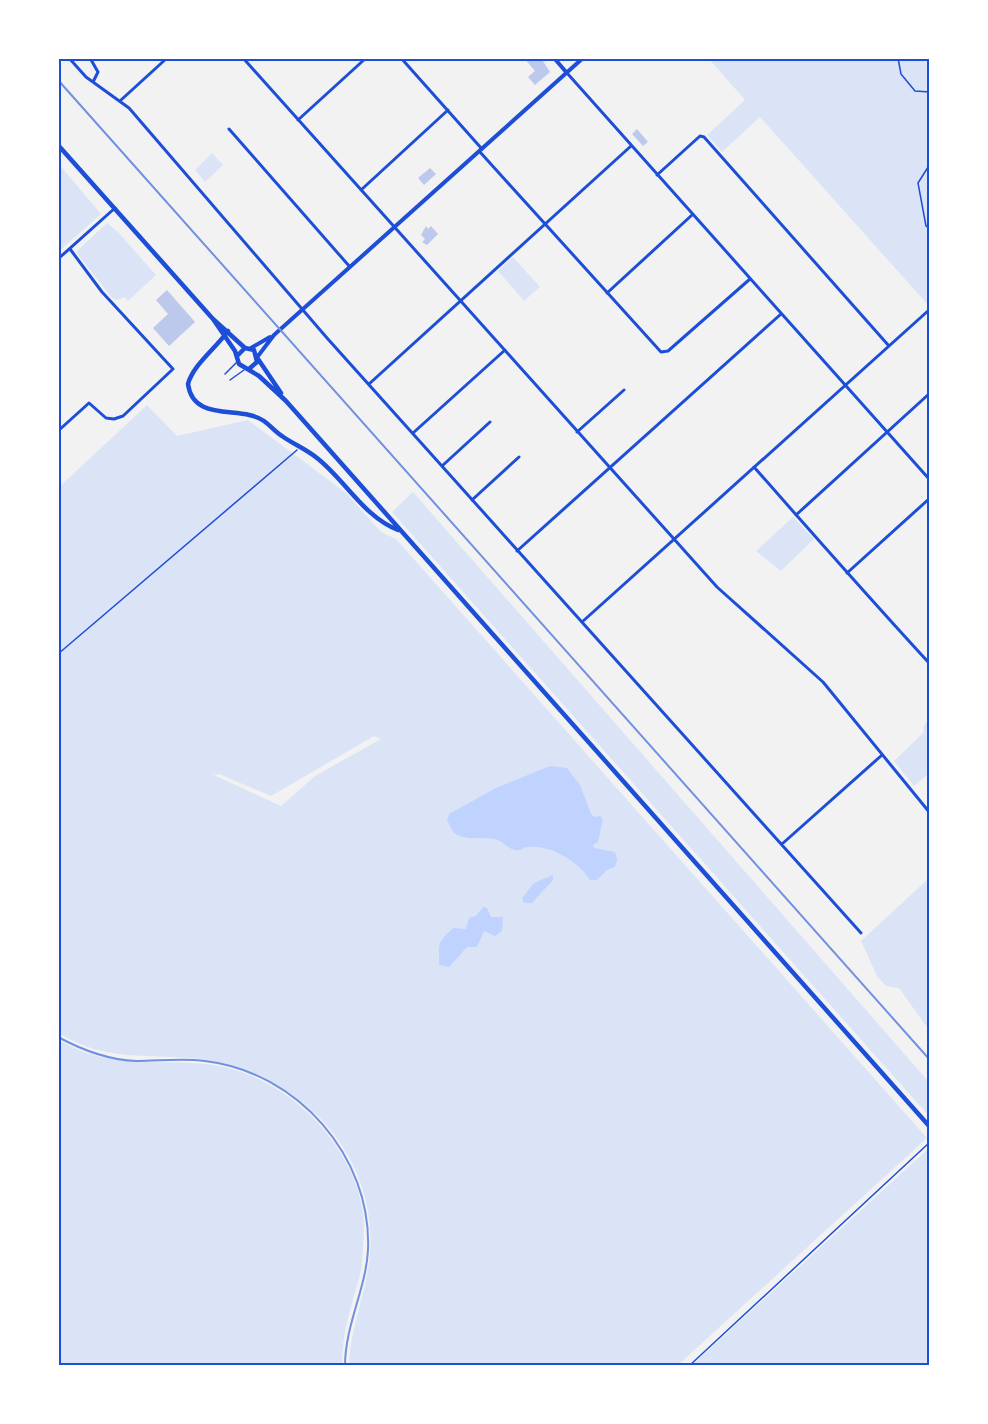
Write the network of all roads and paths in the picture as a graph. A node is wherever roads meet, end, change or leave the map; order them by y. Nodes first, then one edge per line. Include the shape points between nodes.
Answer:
1 (69, 58) edge
2 (90, 58) edge
3 (167, 58) edge
4 (243, 58) edge
5 (366, 58) edge
6 (401, 58) edge
7 (554, 58) edge
8 (583, 58) edge
9 (898, 58) edge
10 (567, 73) junction
11 (93, 82) junction
12 (930, 92) edge
13 (121, 100) junction
14 (447, 110) junction
15 (298, 120) junction
16 (229, 129) dead end
17 (58, 145) edge
18 (631, 146) junction
19 (482, 151) junction
20 (930, 164) edge
21 (657, 175) junction
22 (361, 190) junction
23 (115, 208) junction
24 (692, 215) junction
25 (544, 223) junction
26 (395, 228) junction
27 (930, 228) edge
28 (70, 249) junction
29 (58, 259) edge
30 (351, 267) junction
31 (750, 279) junction
32 (607, 293) junction
33 (460, 301) junction
34 (303, 309) junction
35 (929, 310) edge
36 (781, 314) junction
37 (213, 319) junction
38 (228, 331) junction
39 (274, 335) junction
40 (224, 337) junction
41 (889, 346) junction
42 (248, 348) junction
43 (505, 350) junction
44 (258, 358) junction
45 (237, 359) junction
46 (248, 369) junction
47 (225, 374) dead end
48 (230, 380) dead end
49 (369, 384) junction
50 (845, 386) junction
51 (624, 390) dead end
52 (930, 393) edge
53 (286, 401) junction
54 (490, 422) dead end
55 (58, 431) edge
56 (577, 432) junction
57 (887, 432) junction
58 (412, 433) junction
59 (302, 447) junction
60 (519, 458) dead end
61 (442, 466) junction
62 (754, 467) junction
63 (609, 468) junction
64 (930, 480) edge
65 (930, 498) edge
66 (472, 500) junction
67 (796, 514) junction
68 (401, 531) junction
69 (673, 540) junction
70 (518, 551) junction
71 (847, 573) junction
72 (581, 622) junction
73 (58, 654) edge
74 (930, 664) edge
75 (882, 755) junction
76 (930, 813) edge
77 (782, 844) junction
78 (861, 933) dead end
79 (930, 1127) edge
80 (930, 1142) edge
81 (688, 1365) edge

1 - 11 street
2 - 11 street via 98,69
3 - 13 street
4 - 15 street
5 - 15 street
6 - 14 street
7 - 10 street
8 - 10 street
9 - 12 path via 901,74 915,91
10 - 18 street
10 - 19 street
11 - 13 street
13 - 34 street
14 - 19 street
14 - 22 street
15 - 22 street
16 - 30 street
17 - 23 main road
18 - 21 street
18 - 25 street
19 - 25 street
19 - 26 street
20 - 27 path via 918,183 926,226
21 - 24 street
21 - 41 street via 700,136 704,137
22 - 26 street
23 - 28 street
23 - 37 main road
24 - 31 street
24 - 32 street
25 - 32 street
25 - 33 street
26 - 30 street
26 - 33 street
28 - 29 street
28 - 55 street via 102,292 173,369 121,417 106,418 89,403
30 - 34 street
31 - 32 street via 663,353
31 - 36 street
33 - 43 street
33 - 49 street
34 - 39 street
34 - 49 street
35 - 41 street
36 - 50 street
36 - 63 street
37 - 38 main road
37 - 40 main road
38 - 40 main road
38 - 42 main road
39 - 42 street
39 - 44 street
40 - 45 main road
40 - 59 main road via 191,375 189,388 193,397 214,411 256,416
41 - 50 street
42 - 44 main road
42 - 45 main road
43 - 56 street
43 - 58 street
44 - 46 main road
44 - 53 main road
45 - 46 main road
45 - 47 lane
46 - 48 lane
46 - 53 main road
49 - 58 street
50 - 57 street
50 - 62 street
51 - 56 street
52 - 57 street
53 - 68 main road
54 - 61 street
56 - 63 street
57 - 64 street
57 - 67 street
58 - 61 street
59 - 68 main road via 342,480 379,520
59 - 73 path
60 - 66 street
61 - 66 street
62 - 67 street
62 - 69 street
63 - 69 street
63 - 70 street
65 - 71 street
66 - 70 street
67 - 71 street
68 - 79 main road
69 - 72 street
69 - 75 street via 717,587 823,682
70 - 72 street
71 - 74 street
72 - 77 street
75 - 76 street
75 - 77 street
77 - 78 street
80 - 81 lane

